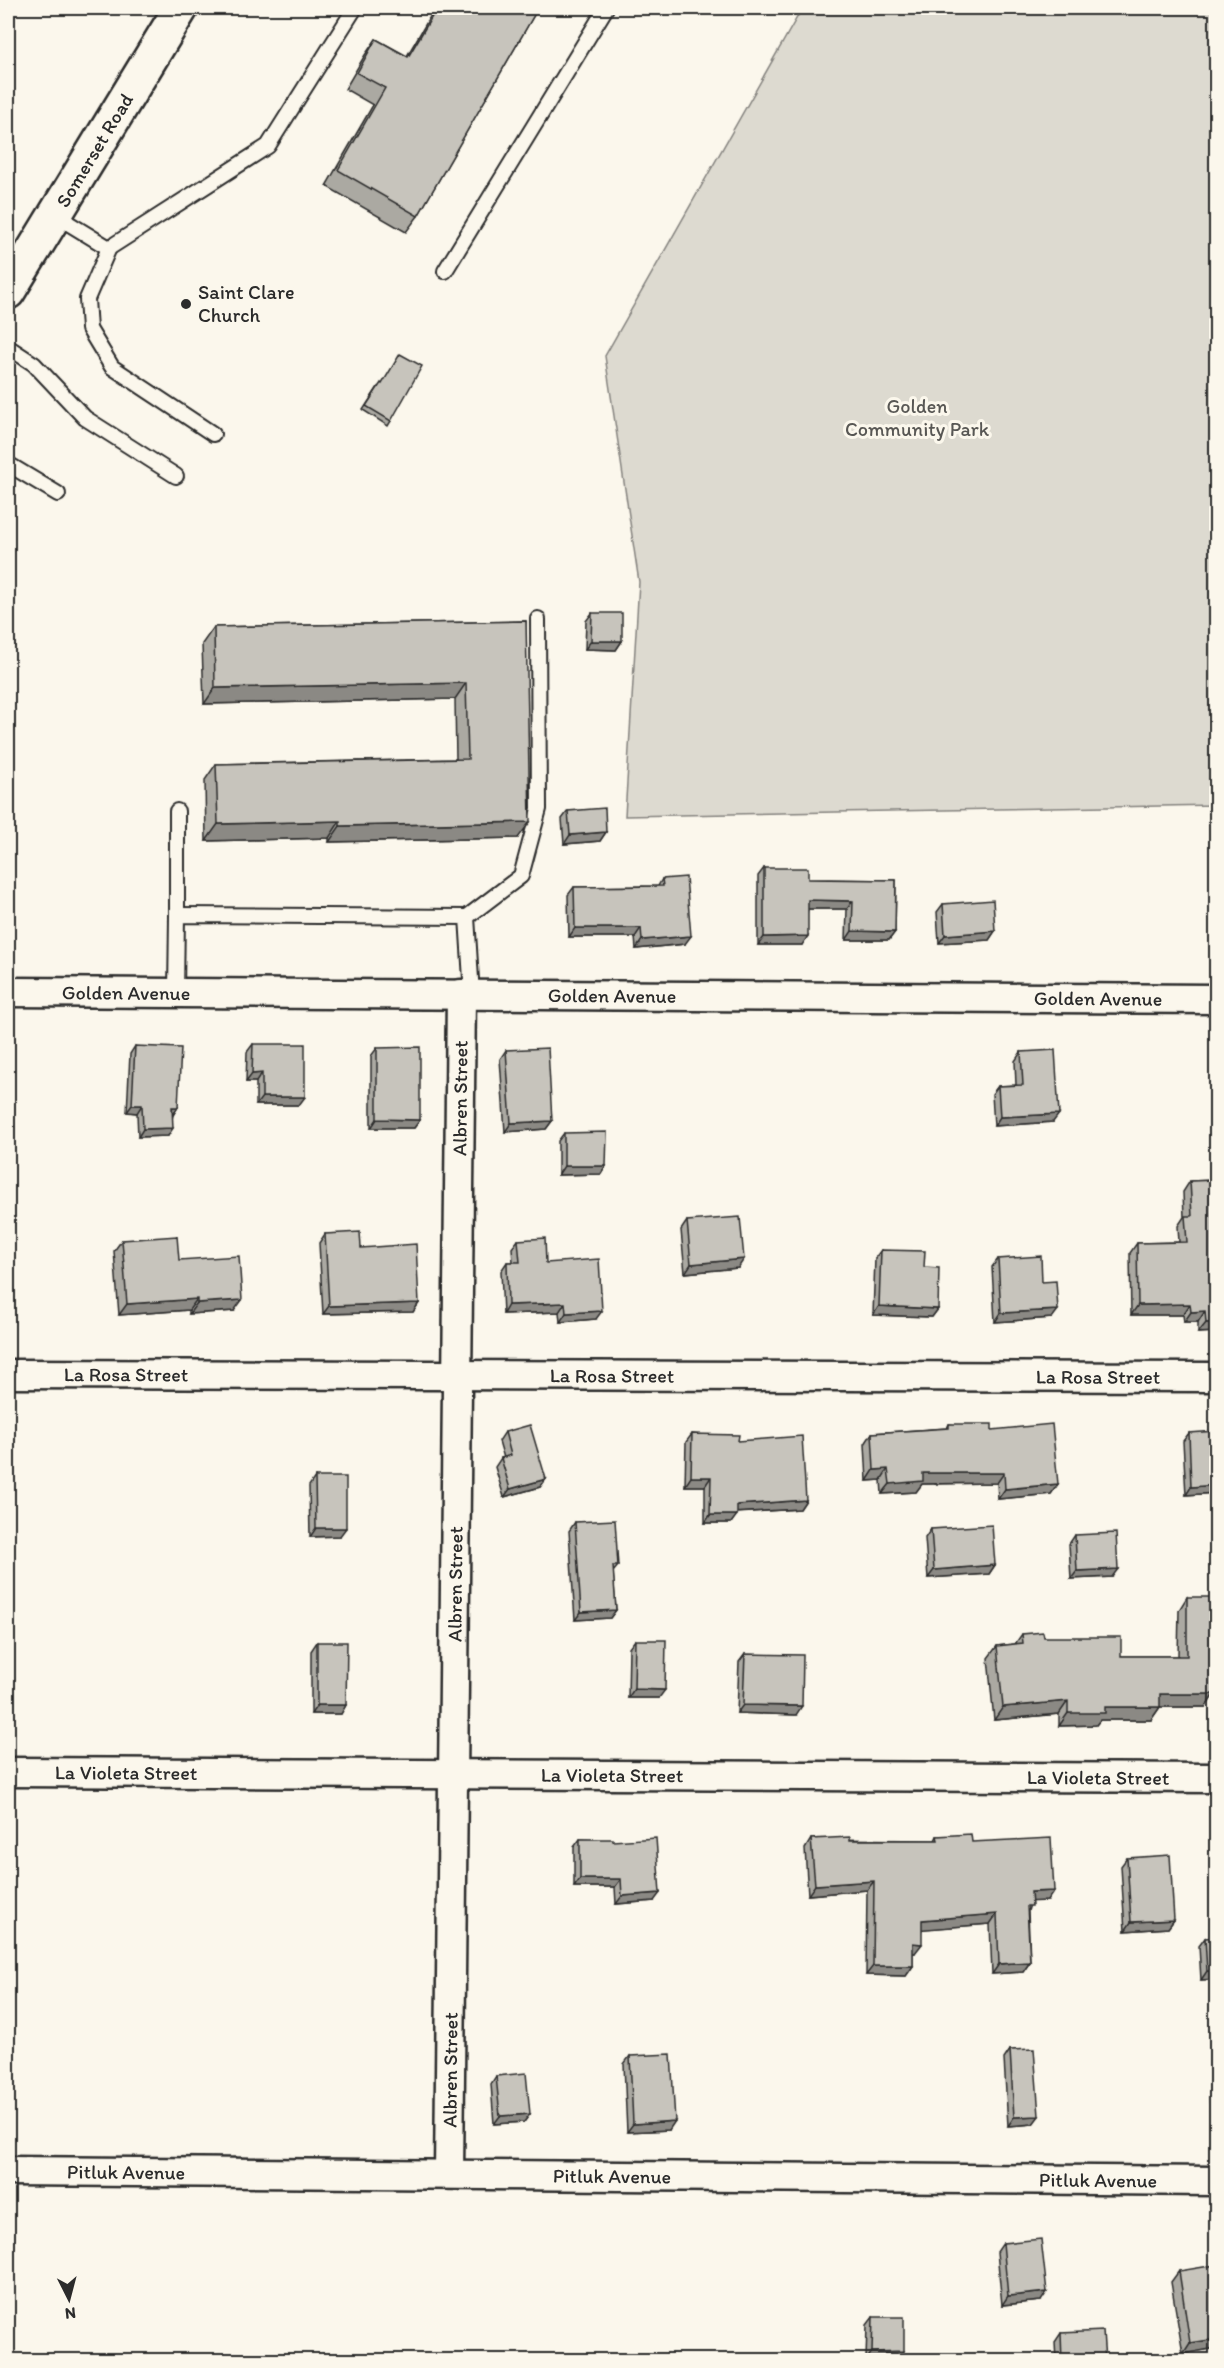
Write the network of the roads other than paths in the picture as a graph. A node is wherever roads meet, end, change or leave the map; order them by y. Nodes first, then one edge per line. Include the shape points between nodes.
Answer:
1 (181, 8) edge
2 (355, 8) edge
3 (606, 8) edge
4 (54, 215) junction
5 (110, 248) junction
6 (17, 262) edge
7 (445, 271) dead end
8 (8, 292) edge
9 (8, 347) edge
10 (213, 434) dead end
11 (8, 464) edge
12 (176, 476) dead end
13 (58, 494) dead end
14 (538, 620) dead end
15 (177, 811) dead end
16 (177, 915) junction
17 (467, 917) junction
18 (8, 992) edge
19 (176, 993) junction
20 (466, 995) junction
21 (1216, 999) edge
22 (8, 1374) edge
23 (457, 1376) junction
24 (1216, 1377) edge
25 (8, 1772) edge
26 (453, 1775) junction
27 (1216, 1778) edge
28 (8, 2171) edge
29 (449, 2174) junction
30 (1216, 2181) edge

1 - 4 main road, Somerset Road
2 - 5 lane via 268,146
3 - 7 lane
4 - 5 lane
4 - 6 main road, Somerset Road
5 - 10 lane via 87,299 89,329 112,367
6 - 8 main road, Somerset Road
9 - 12 lane via 34,364 85,418
11 - 13 lane
14 - 17 lane via 539,809 521,876
15 - 16 lane
16 - 17 lane
16 - 19 lane
17 - 20 lane
18 - 19 street, Golden Avenue
19 - 20 street, Golden Avenue
20 - 21 street, Golden Avenue
20 - 23 street, Albren Street
22 - 23 street, La Rosa Street
23 - 24 street, La Rosa Street
23 - 26 street, Albren Street
25 - 26 street, La Violeta Street
26 - 27 street, La Violeta Street
26 - 29 street, Albren Street
28 - 29 street, Pitluk Avenue
29 - 30 street, Pitluk Avenue

